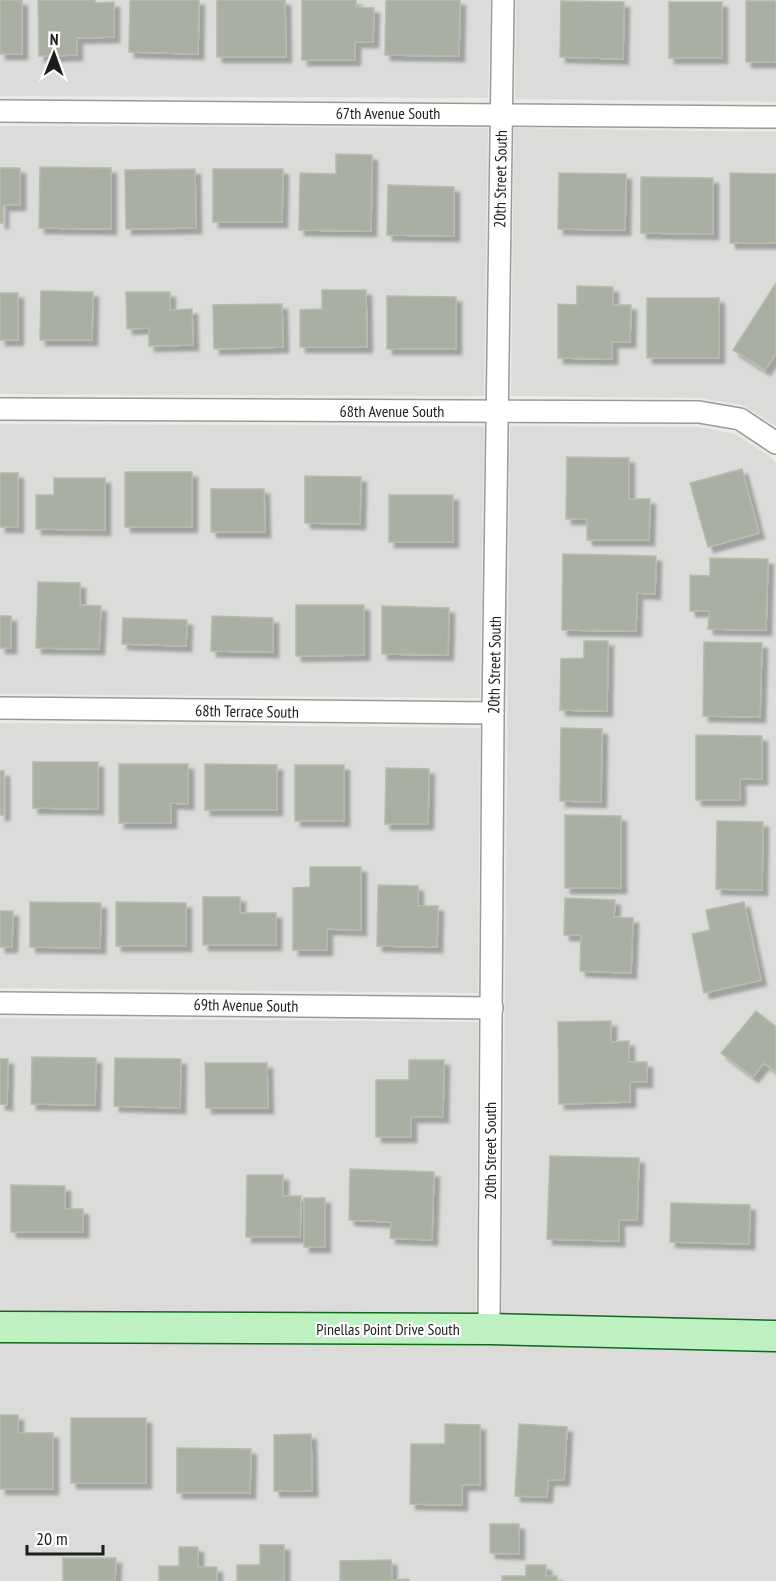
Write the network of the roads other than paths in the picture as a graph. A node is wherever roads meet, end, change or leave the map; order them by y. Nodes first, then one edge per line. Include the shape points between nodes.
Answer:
1 (503, 0) edge
2 (0, 111) edge
3 (501, 113) junction
4 (776, 117) edge
5 (0, 409) edge
6 (497, 411) junction
7 (776, 443) edge
8 (0, 708) edge
9 (493, 713) junction
10 (0, 1003) edge
11 (492, 1008) junction
12 (0, 1327) edge
13 (489, 1329) junction
14 (776, 1336) edge

1 - 3 street, 20th Street South
2 - 3 street, 67th Avenue South
3 - 4 street, 67th Avenue South
3 - 6 street, 20th Street South
5 - 6 street, 68th Avenue South
6 - 7 street, 68th Avenue South via 699,412 740,419
6 - 9 street, 20th Street South
8 - 9 street, 68th Terrace South
9 - 11 street, 20th Street South
10 - 11 street, 69th Avenue South
11 - 13 street, 20th Street South
12 - 13 street, Pinellas Point Drive South
13 - 14 street, Pinellas Point Drive South

